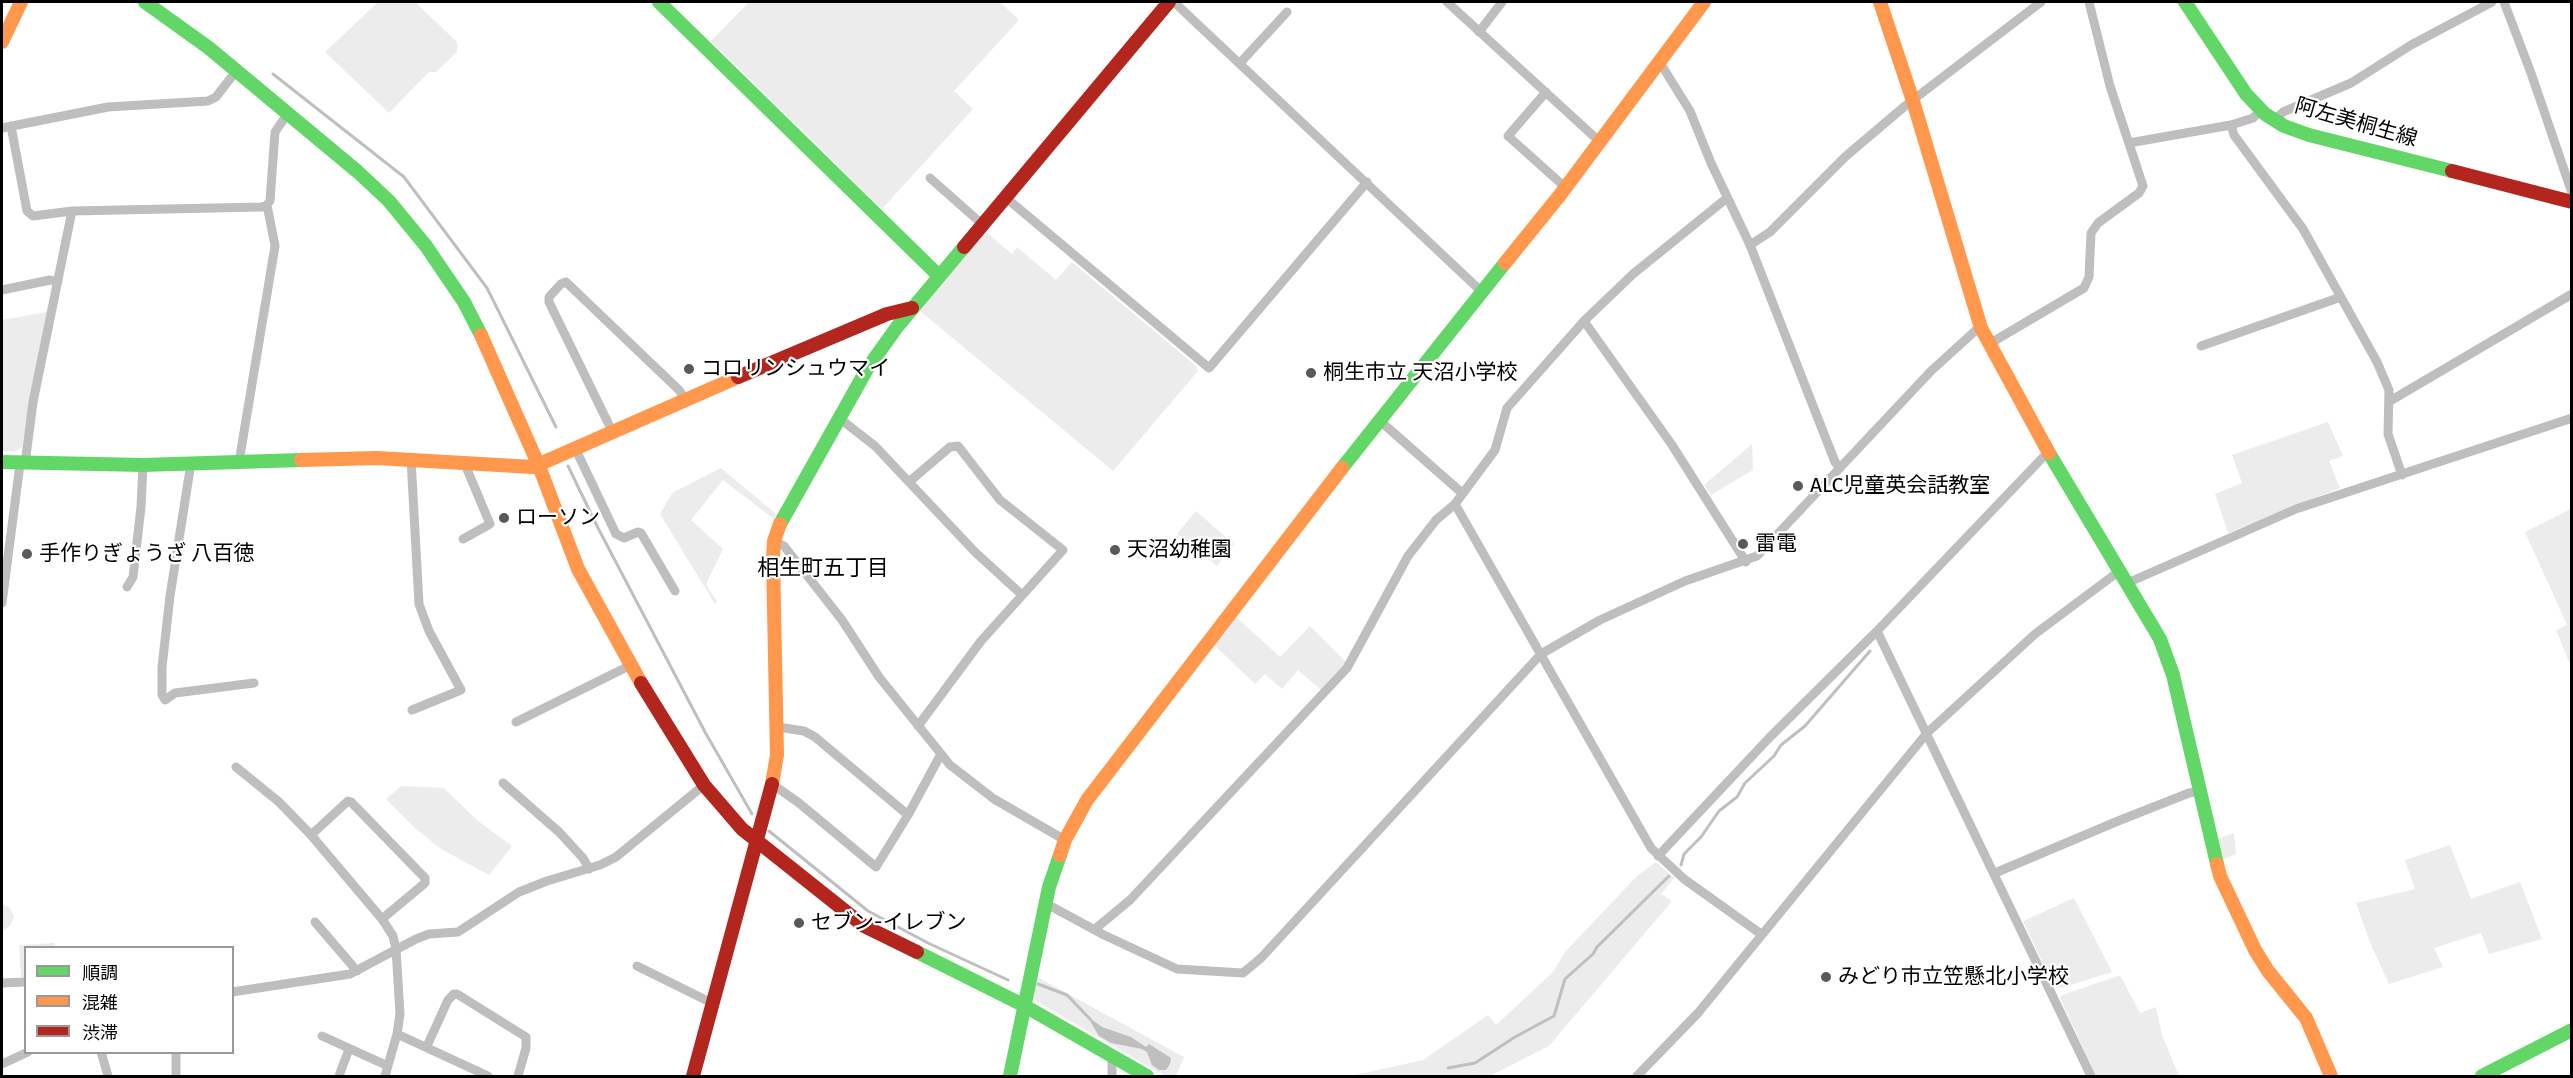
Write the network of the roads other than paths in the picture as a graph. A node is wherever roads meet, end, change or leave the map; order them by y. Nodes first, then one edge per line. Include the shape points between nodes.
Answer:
1 (21, 2) edge
2 (146, 2) edge
3 (659, 2) edge
4 (1169, 2) edge
5 (1174, 2) edge
6 (1447, 2) edge
7 (1503, 2) edge
8 (1704, 2) edge
9 (1880, 2) edge
10 (2041, 2) edge
11 (2089, 2) edge
12 (2185, 2) edge
13 (2492, 2) edge
14 (2504, 2) edge
15 (1287, 12) dead end
16 (1479, 32) junction
17 (2, 42) edge
18 (1659, 61) junction
19 (1240, 63) junction
20 (236, 71) junction
21 (1546, 92) junction
22 (1913, 101) junction
23 (2261, 110) junction
24 (288, 113) junction
25 (2274, 120) junction
26 (2231, 125) junction
27 (6, 127) edge
28 (1600, 142) junction
29 (2129, 143) junction
30 (930, 178) dead end
31 (1367, 182) junction
32 (1566, 188) junction
33 (2571, 193) edge
34 (1005, 197) junction
35 (1727, 198) junction
36 (2571, 202) edge
37 (267, 205) junction
38 (72, 211) junction
39 (982, 225) junction
40 (1750, 245) junction
41 (938, 275) junction
42 (58, 282) junction
43 (2, 290) edge
44 (1483, 292) junction
45 (2571, 294) edge
46 (2341, 297) junction
47 (912, 308) junction
48 (1584, 321) junction
49 (1982, 328) junction
50 (1989, 344) junction
51 (2201, 346) dead end
52 (685, 399) junction
53 (2390, 401) junction
54 (839, 418) junction
55 (2571, 418) edge
56 (1379, 420) junction
57 (613, 433) junction
58 (576, 450) junction
59 (2048, 452) junction
60 (411, 459) junction
61 (2, 462) edge
62 (239, 462) junction
63 (464, 462) junction
64 (191, 463) junction
65 (22, 464) junction
66 (142, 465) junction
67 (539, 466) junction
68 (1840, 468) junction
69 (2402, 475) junction
70 (910, 481) junction
71 (1462, 493) junction
72 (1455, 504) junction
73 (464, 539) dead end
74 (774, 541) junction
75 (1746, 562) junction
76 (2122, 578) junction
77 (127, 587) dead end
78 (675, 591) dead end
79 (1022, 595) junction
80 (2, 603) edge
81 (1877, 631) junction
82 (1541, 654) junction
83 (631, 665) junction
84 (254, 683) dead end
85 (412, 710) dead end
86 (516, 722) dead end
87 (918, 726) junction
88 (778, 727) junction
89 (1927, 733) junction
90 (941, 754) junction
91 (236, 767) dead end
92 (503, 783) dead end
93 (772, 784) junction
94 (704, 785) junction
95 (2200, 791) junction
96 (908, 815) junction
97 (311, 835) junction
98 (1065, 840) junction
99 (755, 841) junction
100 (1658, 856) junction
101 (589, 869) junction
102 (1995, 873) junction
103 (1045, 903) junction
104 (382, 919) junction
105 (315, 922) dead end
106 (1095, 929) junction
107 (1761, 934) junction
108 (396, 949) junction
109 (637, 966) dead end
110 (357, 971) junction
111 (24, 982) edge
112 (2, 983) edge
113 (234, 992) edge
114 (712, 1003) junction
115 (1023, 1005) junction
116 (2571, 1030) edge
117 (398, 1034) junction
118 (322, 1036) dead end
119 (427, 1046) junction
120 (349, 1049) junction
121 (26, 1054) edge
122 (101, 1054) edge
123 (176, 1054) edge
124 (1112, 1058) junction
125 (2, 1064) edge
126 (388, 1066) junction
127 (108, 1077) edge
128 (176, 1077) edge
129 (339, 1077) edge
130 (385, 1077) edge
131 (488, 1077) edge
132 (518, 1077) edge
133 (693, 1077) edge
134 (1010, 1077) edge
135 (1112, 1077) edge
136 (1147, 1077) edge
137 (1637, 1077) edge
138 (2091, 1077) edge
139 (2331, 1077) edge
140 (2482, 1077) edge

1 - 17 street
2 - 20 street
3 - 41 street
4 - 34 street
5 - 19 street
6 - 16 street
7 - 16 street
8 - 18 street
9 - 22 street
10 - 22 street
11 - 29 street
12 - 23 street, 阿左美桐生線 via 2236,81
13 - 25 street via 2404,48 2351,83 2283,112
14 - 33 street
15 - 19 street
16 - 21 street
18 - 28 street
18 - 35 street via 1690,111
19 - 31 street
20 - 24 street
20 - 27 street via 216,97 208,101 108,107
21 - 28 street
21 - 32 street via 1508,136
22 - 40 street via 1846,156 1770,232
22 - 49 street
23 - 25 street, 阿左美桐生線
23 - 26 street via 2253,118
24 - 37 street via 274,132
24 - 67 street via 374,187 426,246 464,302
25 - 36 street, 阿左美桐生線 via 2308,135
26 - 29 street
26 - 46 street via 2234,135 2304,229
27 - 38 street via 29,215
28 - 32 street
29 - 50 street via 2143,186 2091,232 2085,288
30 - 39 street
31 - 34 street via 1209,368
31 - 44 street
32 - 44 street
34 - 39 street
35 - 40 street
35 - 48 street via 1633,274
37 - 38 street
37 - 62 street via 275,246
38 - 42 street
39 - 41 street
40 - 68 street
41 - 47 street
42 - 43 street via 50,280
42 - 65 street
44 - 56 street
45 - 53 street
46 - 51 street
46 - 53 street via 2386,382
47 - 52 street via 887,314
47 - 54 street via 867,369
48 - 71 street via 1507,408 1495,450
48 - 75 street via 1672,445
49 - 50 street
49 - 68 street via 1931,371
50 - 59 street
52 - 57 street
52 - 57 street via 566,282 561,284 549,302
53 - 69 street via 2388,434
54 - 70 street
54 - 74 street
55 - 69 street
56 - 71 street
56 - 98 street via 1093,792
57 - 58 street
58 - 67 street
58 - 78 street via 618,537 641,533
59 - 76 street
59 - 81 street
60 - 62 street
60 - 63 street
60 - 85 street via 419,604 461,690
61 - 65 street
62 - 64 street
63 - 67 street
63 - 73 street via 490,524
64 - 66 street
64 - 84 street via 170,596 162,694 165,700 176,693
65 - 66 street
65 - 80 street
66 - 77 street via 133,577
67 - 83 street via 578,569
68 - 75 street via 1761,552
69 - 76 street via 2296,509
70 - 79 street via 975,552
70 - 79 street via 950,447 958,446 1000,500 1063,550
71 - 72 street
72 - 82 street
72 - 106 street via 1436,520 1408,556 1342,674 1130,900
74 - 87 street via 784,546 835,611
74 - 88 street
75 - 82 street via 1684,581 1600,620
76 - 89 street via 2035,634
76 - 95 street via 2167,657
79 - 87 street via 981,641
81 - 89 street
81 - 100 street
82 - 100 street
82 - 106 street via 1243,973 1177,969
83 - 86 street
83 - 94 street
87 - 90 street
88 - 93 street
88 - 96 street via 815,736
89 - 102 street
89 - 107 street
90 - 96 street
90 - 98 street via 972,784
91 - 97 street
92 - 101 street via 559,832
93 - 96 street via 876,867
93 - 99 street
94 - 99 street
94 - 101 street via 616,857
95 - 102 street
95 - 139 street via 2220,876 2246,933 2268,971 2306,1018
97 - 104 street
97 - 104 street via 351,802 425,878 425,883
98 - 103 street
99 - 114 street
99 - 115 street via 864,926
100 - 107 street
101 - 108 street via 519,892 458,932 424,936
102 - 138 street
103 - 106 street
103 - 115 street
104 - 108 street
105 - 110 street
107 - 137 street via 1698,1013
108 - 110 street
108 - 117 street
109 - 114 street
110 - 113 street
111 - 112 street
114 - 133 street
115 - 124 street
115 - 134 street
116 - 140 street
117 - 119 street
117 - 126 street
118 - 120 street
119 - 131 street
119 - 132 street via 450,997 462,996 526,1037
120 - 126 street
120 - 129 street
121 - 125 street
122 - 127 street
123 - 128 street
124 - 135 street
124 - 136 street
126 - 130 street

